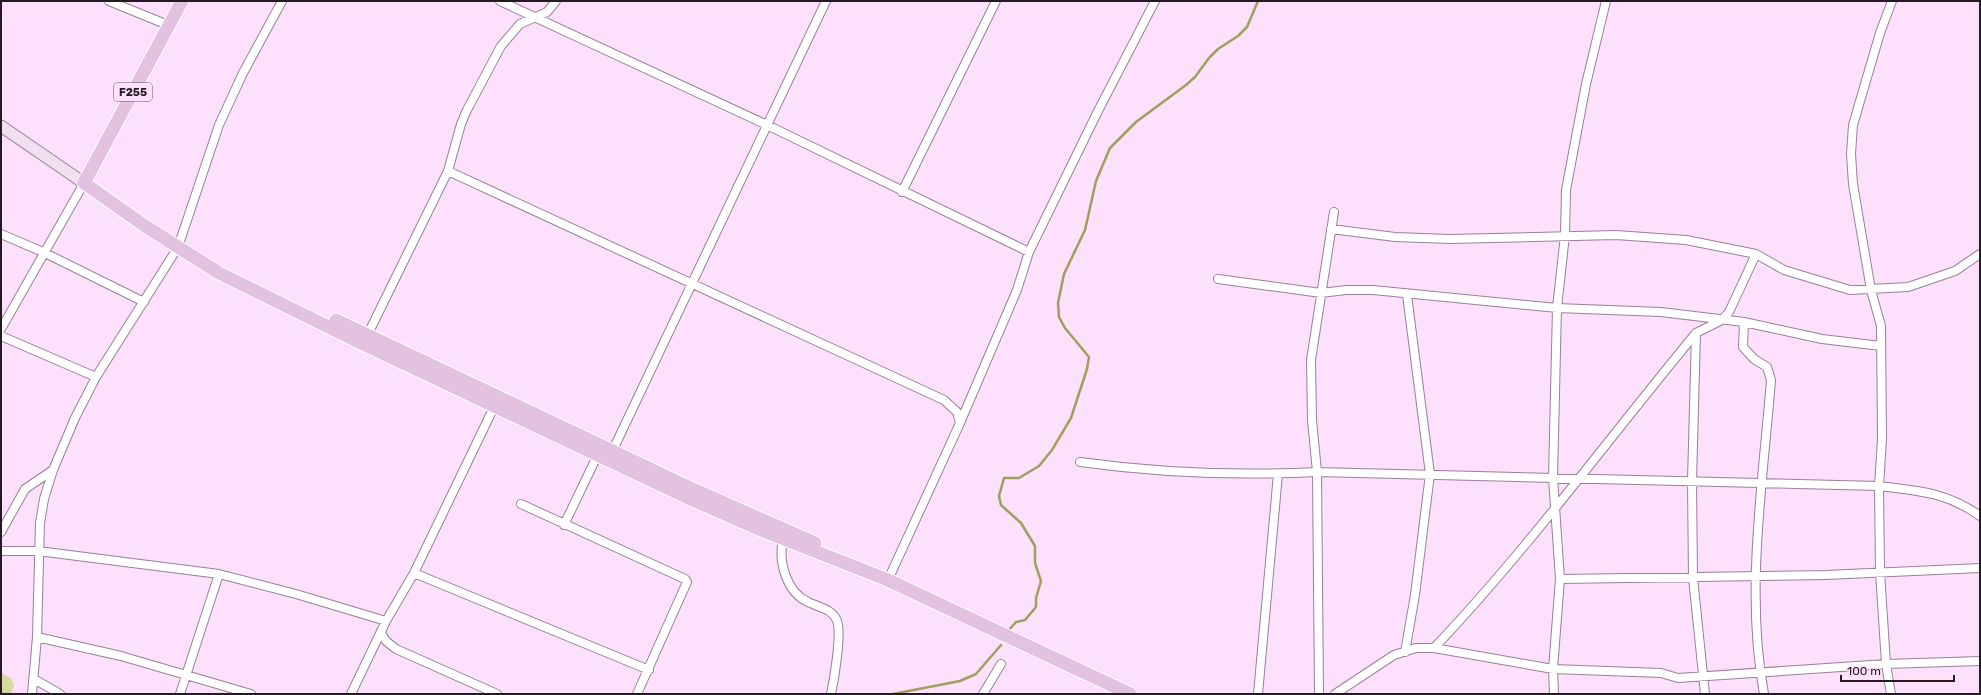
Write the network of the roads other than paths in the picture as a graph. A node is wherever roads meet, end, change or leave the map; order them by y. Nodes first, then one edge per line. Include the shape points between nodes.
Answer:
1 (109, 1) edge
2 (182, 1) edge
3 (282, 1) edge
4 (500, 1) edge
5 (556, 1) edge
6 (826, 1) edge
7 (996, 1) edge
8 (1155, 1) edge
9 (1606, 1) edge
10 (1892, 1) edge
11 (536, 18) junction
12 (168, 25) junction
13 (767, 125) junction
14 (1, 126) edge
15 (448, 171) junction
16 (84, 183) junction
17 (902, 192) junction
18 (1334, 212) dead end
19 (1331, 229) junction
20 (1, 234) edge
21 (1565, 235) junction
22 (178, 247) junction
23 (44, 252) junction
24 (1029, 252) junction
25 (1756, 254) junction
26 (1980, 254) edge
27 (1218, 279) dead end
28 (692, 283) junction
29 (1871, 290) junction
30 (1321, 293) junction
31 (1407, 295) junction
32 (144, 302) junction
33 (1557, 308) junction
34 (1722, 320) junction
35 (1744, 322) junction
36 (1, 329) edge
37 (1696, 333) junction
38 (1, 336) edge
39 (365, 340) junction
40 (1881, 346) junction
41 (96, 377) junction
42 (494, 407) junction
43 (960, 423) junction
44 (605, 453) junction
45 (1080, 462) dead end
46 (54, 470) junction
47 (1317, 472) junction
48 (1278, 474) junction
49 (1430, 474) junction
50 (1553, 478) junction
51 (1578, 479) junction
52 (1692, 481) junction
53 (1763, 482) junction
54 (1879, 486) junction
55 (521, 504) dead end
56 (1556, 506) junction
57 (1980, 516) edge
58 (564, 525) junction
59 (1, 532) edge
60 (783, 539) junction
61 (38, 550) junction
62 (1, 551) edge
63 (846, 562) junction
64 (1980, 568) edge
65 (1880, 572) junction
66 (414, 573) junction
67 (219, 574) junction
68 (1754, 575) junction
69 (1693, 578) junction
70 (1560, 579) junction
71 (888, 580) junction
72 (386, 621) junction
73 (381, 633) junction
74 (37, 637) junction
75 (1434, 648) junction
76 (1405, 652) junction
77 (1980, 660) edge
78 (1001, 664) dead end
79 (1886, 664) junction
80 (1553, 669) junction
81 (648, 670) junction
82 (1760, 672) junction
83 (186, 676) junction
84 (1702, 678) junction
85 (34, 679) junction
86 (32, 694) edge
87 (60, 694) edge
88 (180, 694) edge
89 (251, 694) edge
90 (351, 694) edge
91 (497, 694) edge
92 (637, 694) edge
93 (831, 694) edge
94 (983, 694) edge
95 (1130, 694) edge
96 (1258, 694) edge
97 (1319, 694) edge
98 (1335, 694) edge
99 (1554, 694) edge
100 (1705, 694) edge
101 (1764, 694) edge
102 (1891, 694) edge

1 - 12 street
2 - 12 main road, F255
3 - 22 street via 243,73 219,125
4 - 11 street
5 - 11 street via 547,12
6 - 13 street
7 - 17 street
8 - 24 street
9 - 21 street via 1570,166 1566,190
10 - 29 street via 1853,125 1853,184
11 - 13 street
11 - 15 street via 520,24 501,46 461,124
12 - 16 main road, F255
13 - 17 street
13 - 28 street
14 - 16 main road
15 - 28 street
15 - 39 street
16 - 22 main road
16 - 23 street
17 - 24 street
18 - 19 street
19 - 21 street via 1411,238 1450,239
19 - 30 street
20 - 23 street
21 - 25 street via 1616,235 1686,240
21 - 33 street
22 - 32 street
22 - 39 main road via 221,265
23 - 32 street
23 - 36 street
24 - 43 street via 1012,303
25 - 29 street via 1784,270 1850,290
25 - 34 street via 1729,312
26 - 29 street via 1955,271 1908,287
27 - 30 street
28 - 43 street via 944,400 957,412
28 - 44 street
29 - 40 street via 1881,326
30 - 31 street via 1373,290
30 - 47 street via 1312,360 1312,420
31 - 33 street
31 - 49 street
32 - 41 street
33 - 34 street via 1661,312
33 - 50 street
34 - 35 street
34 - 37 street
35 - 40 street via 1822,339
35 - 53 street via 1743,347 1766,367 1771,380
37 - 51 street
37 - 52 street
38 - 41 street
39 - 42 main road
39 - 44 main road
40 - 54 street via 1882,439
41 - 46 street via 75,418
42 - 44 main road
42 - 66 street
43 - 71 street
44 - 58 street
44 - 60 main road
44 - 63 main road via 822,546
45 - 48 street via 1140,470
46 - 59 street via 25,489
46 - 61 street via 44,499
47 - 48 street
47 - 49 street
47 - 97 street
48 - 96 street
49 - 50 street
49 - 76 street
50 - 51 street
50 - 56 street
51 - 52 street
51 - 56 street
52 - 53 street
52 - 69 street
53 - 54 street
53 - 68 street
54 - 57 street via 1940,494
54 - 65 street
55 - 58 street
56 - 70 street
56 - 75 street via 1463,618
58 - 81 street via 687,582
60 - 63 main road
60 - 93 street via 781,560 787,579 796,594 808,602 821,606 838,622
61 - 62 street
61 - 67 street
61 - 74 street
63 - 71 main road
64 - 65 street
65 - 68 street
65 - 79 street
66 - 72 street
66 - 81 street
67 - 72 street
67 - 83 street
68 - 69 street
68 - 82 street
69 - 70 street
69 - 84 street
70 - 80 street
71 - 95 main road
72 - 73 street
73 - 90 street
73 - 91 street via 396,650
74 - 83 street via 121,656
74 - 85 street
75 - 76 street via 1416,648
75 - 80 street
76 - 98 street via 1394,655
77 - 79 street
78 - 94 street
79 - 82 street
79 - 102 street
80 - 84 street via 1661,673 1678,678
80 - 99 street
81 - 92 street
82 - 84 street
82 - 101 street
83 - 88 street
83 - 89 street
84 - 100 street
85 - 86 street
85 - 87 street

